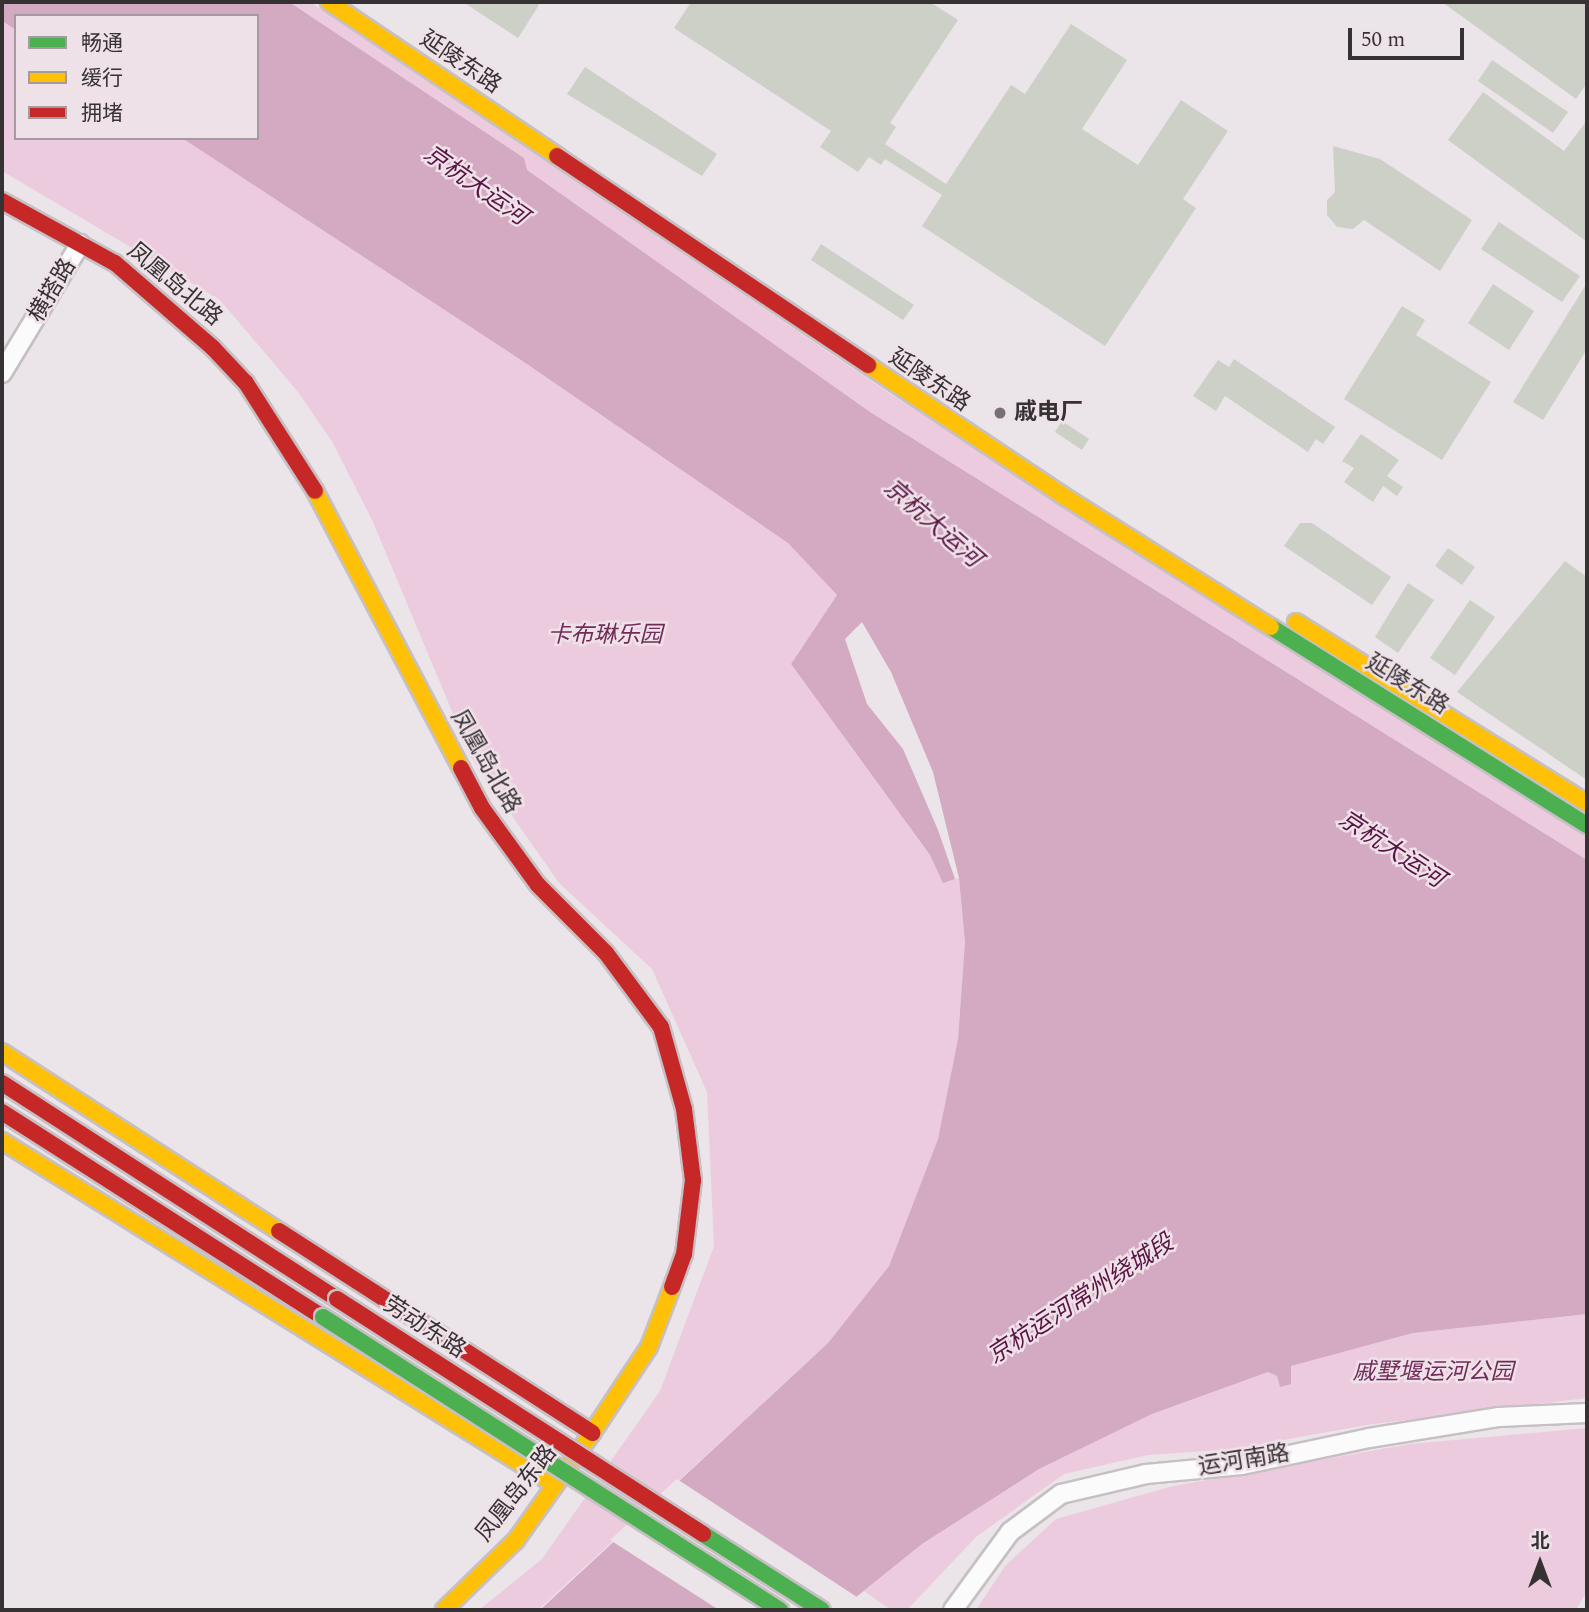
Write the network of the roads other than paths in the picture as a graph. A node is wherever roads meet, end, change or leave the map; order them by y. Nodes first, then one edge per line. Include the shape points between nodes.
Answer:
1 (328, 2) edge
2 (357, 2) edge
3 (2, 201) edge
4 (80, 244) junction
5 (2, 373) edge
6 (1587, 803) edge
7 (1587, 825) edge
8 (2, 1052) edge
9 (2, 1083) edge
10 (2, 1112) edge
11 (2, 1141) edge
12 (1587, 1413) edge
13 (592, 1433) junction
14 (555, 1485) junction
15 (444, 1610) edge
16 (780, 1610) edge
17 (822, 1610) edge
18 (953, 1610) edge

1 - 7 main road, 延陵东路 via 1062,495
2 - 6 main road, 延陵东路 via 917,383
3 - 4 main road, 凤凰岛北路
4 - 5 street, 横搭路
4 - 13 main road, 凤凰岛北路 via 115,263 164,303 246,383 335,522 481,808 538,885 606,953 661,1027 684,1109 693,1180 684,1254 649,1347
8 - 13 main road
9 - 17 main road, 劳动东路, bridge
10 - 16 main road, 劳动东路, bridge
11 - 14 main road
12 - 18 street, 运河南路 via 1499,1417 1242,1465 1146,1474 1061,1494 1010,1531
13 - 14 main road, 凤凰岛东路
14 - 15 main road, 凤凰岛东路 via 516,1540

